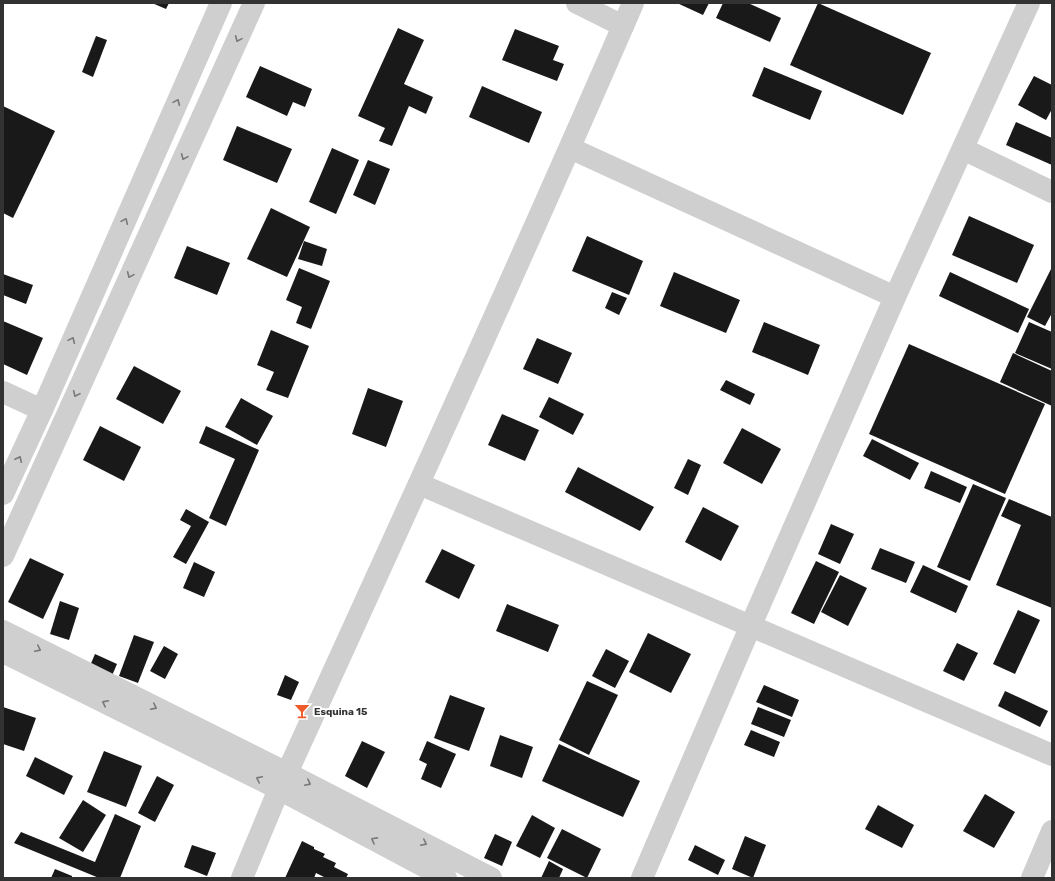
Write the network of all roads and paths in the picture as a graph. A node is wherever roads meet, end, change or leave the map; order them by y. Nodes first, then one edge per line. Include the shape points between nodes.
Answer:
1 (221, 3) edge
2 (254, 3) edge
3 (578, 3) edge
4 (633, 3) edge
5 (1029, 3) edge
6 (623, 26) junction
7 (570, 148) junction
8 (963, 149) junction
9 (1052, 192) edge
10 (895, 297) junction
11 (3, 392) edge
12 (42, 410) junction
13 (419, 484) junction
14 (3, 494) edge
15 (3, 556) edge
16 (751, 626) junction
17 (3, 632) edge
18 (3, 652) edge
19 (1052, 755) edge
20 (283, 781) junction
21 (1052, 831) edge
22 (242, 878) edge
23 (446, 878) edge
24 (491, 878) edge
25 (642, 878) edge
26 (1032, 878) edge

12 -> 1 street
2 -> 15 street
3 - 6 street
4 - 6 street
5 - 8 street
6 - 7 street
7 - 10 street
7 - 13 street
8 - 9 street
8 - 10 street
10 - 16 street
11 - 12 street
14 -> 12 street
13 - 16 street
13 - 20 street
16 - 19 street
16 - 25 street
17 -> 20 street
20 -> 18 street
20 - 22 street
23 -> 20 street
20 -> 24 street
21 - 26 street

